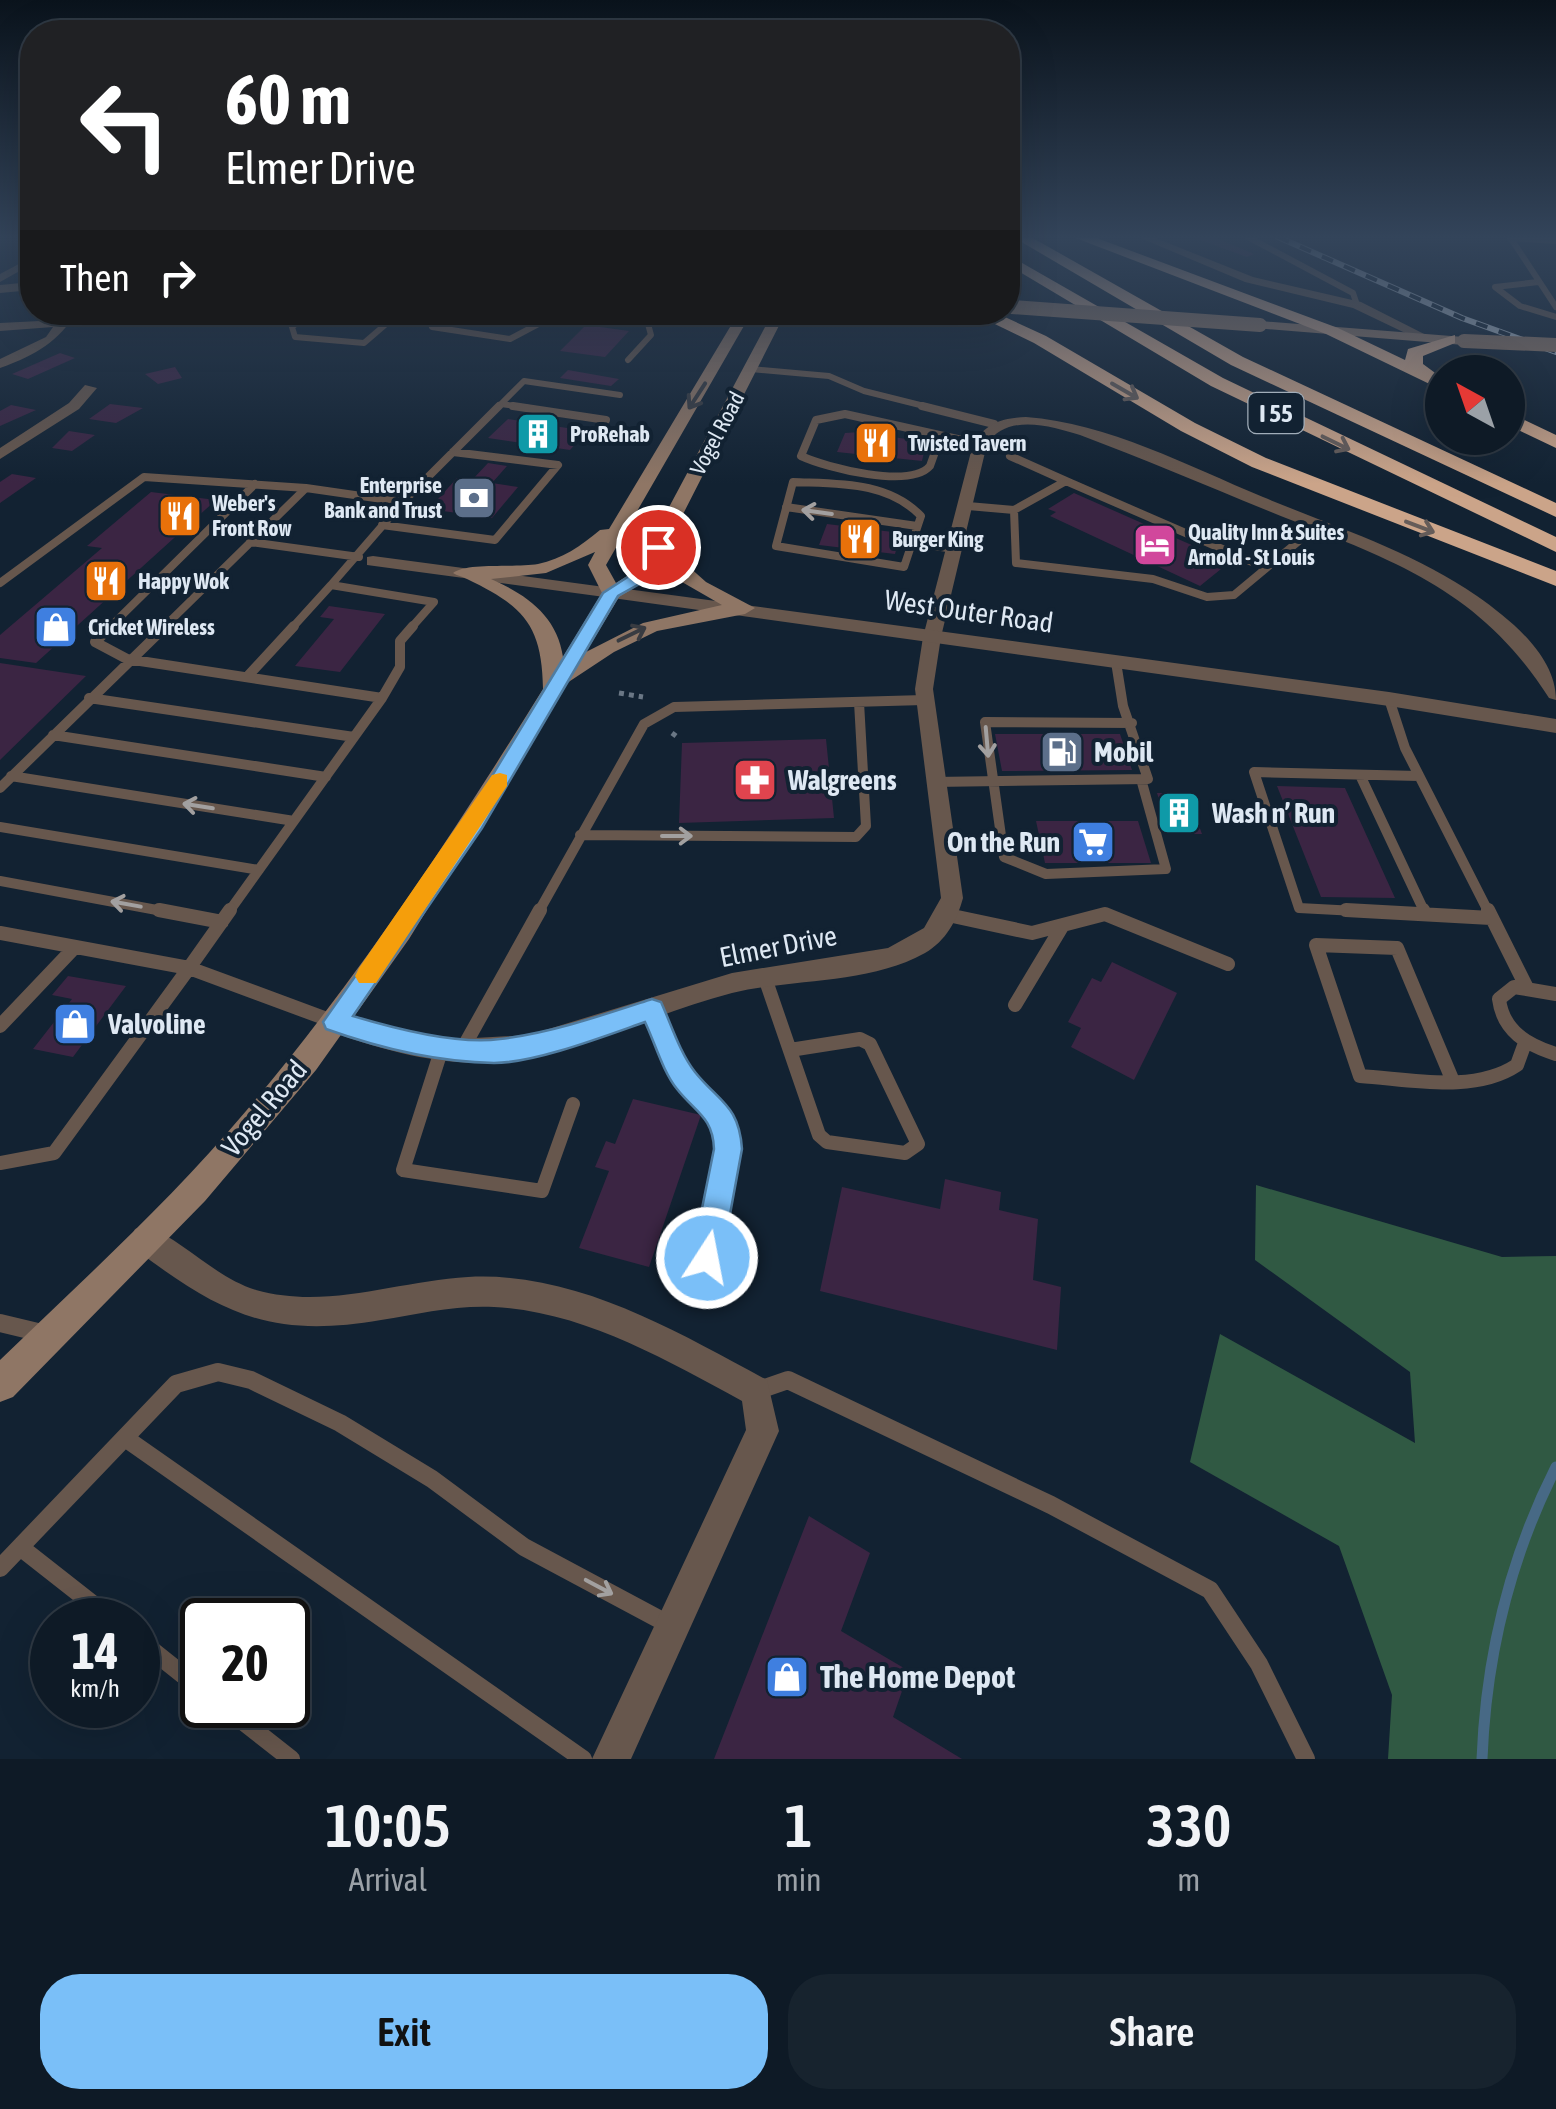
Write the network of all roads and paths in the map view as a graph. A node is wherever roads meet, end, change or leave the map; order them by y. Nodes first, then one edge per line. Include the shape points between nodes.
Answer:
1 (1023, 319) edge
2 (1111, 319) edge
3 (1163, 319) edge
4 (1171, 319) edge
5 (1300, 319) edge
6 (1386, 319) edge
7 (64, 325) edge
8 (296, 325) edge
9 (385, 325) edge
10 (435, 325) edge
11 (536, 325) edge
12 (648, 325) edge
13 (738, 325) edge
14 (774, 325) edge
15 (1332, 331) junction
16 (1426, 338) junction
17 (1456, 340) junction
18 (1556, 345) edge
19 (628, 360) dead end
20 (0, 364) edge
21 (751, 370) junction
22 (1425, 374) edge
23 (1425, 376) edge
24 (90, 388) dead end
25 (620, 395) dead end
26 (501, 404) junction
27 (606, 420) dead end
28 (994, 424) junction
29 (1525, 426) edge
30 (940, 438) junction
31 (1556, 442) edge
32 (980, 444) junction
33 (453, 452) junction
34 (0, 455) edge
35 (1010, 456) dead end
36 (1066, 481) junction
37 (255, 484) junction
38 (306, 488) junction
39 (403, 502) junction
40 (968, 506) junction
41 (786, 507) junction
42 (1014, 510) junction
43 (1556, 511) edge
44 (627, 513) junction
45 (672, 520) junction
46 (382, 525) junction
47 (1318, 525) junction
48 (917, 526) junction
49 (250, 542) junction
50 (912, 542) junction
51 (1556, 545) edge
52 (955, 549) junction
53 (364, 559) junction
54 (1266, 568) junction
55 (462, 573) junction
56 (1556, 579) edge
57 (0, 583) edge
58 (331, 585) junction
59 (612, 593) junction
60 (746, 608) junction
61 (932, 637) junction
62 (127, 659) junction
63 (1116, 662) junction
64 (247, 677) junction
65 (553, 691) junction
66 (619, 693) dead end
67 (1556, 694) edge
68 (643, 697) dead end
69 (90, 698) junction
70 (382, 698) junction
71 (1389, 699) junction
72 (924, 700) junction
73 (859, 702) junction
74 (1132, 722) junction
75 (1556, 726) edge
76 (53, 735) junction
77 (354, 737) junction
78 (1360, 775) junction
79 (12, 776) junction
80 (1419, 776) junction
81 (326, 777) junction
82 (1141, 779) junction
83 (934, 782) junction
84 (990, 782) junction
85 (0, 788) edge
86 (294, 820) junction
87 (0, 827) edge
88 (580, 835) junction
89 (259, 870) junction
90 (0, 882) edge
91 (1426, 914) junction
92 (948, 915) junction
93 (1491, 918) junction
94 (222, 922) junction
95 (1063, 926) junction
96 (0, 932) edge
97 (75, 947) junction
98 (1228, 964) dead end
99 (189, 968) junction
100 (765, 978) junction
101 (1526, 986) junction
102 (1556, 994) edge
103 (1016, 1005) dead end
104 (652, 1009) junction
105 (335, 1022) junction
106 (0, 1026) edge
107 (1525, 1043) junction
108 (452, 1049) junction
109 (790, 1050) junction
110 (1556, 1054) edge
111 (1452, 1080) junction
112 (573, 1104) dead end
113 (0, 1164) edge
114 (145, 1239) junction
115 (707, 1258) dead end
116 (0, 1323) edge
117 (50, 1335) junction
118 (0, 1384) edge
119 (756, 1391) junction
120 (125, 1438) junction
121 (20, 1547) junction
122 (0, 1568) edge
123 (85, 1598) edge
124 (674, 1628) junction
125 (160, 1657) edge
126 (180, 1672) edge
127 (251, 1728) edge
128 (291, 1759) edge
129 (583, 1759) edge
130 (611, 1759) edge
131 (1306, 1759) edge

1 -> 56 highway via 1192,430
2 -> 51 highway, I 55 via 1217,382
3 - 43 highway, I 55 via 1237,361
4 - 15 main road, bridge
5 - 15 highway
6 - 16 street
7 - 20 street via 50,340
8 - 9 lane via 295,337 364,343
10 - 11 lane via 510,339
12 - 19 lane via 651,334
13 -> 44 main road, Vogel Road
14 - 21 main road, Vogel Road
15 - 16 main road
15 - 23 highway
16 - 17 main road
17 - 18 main road, bridge
17 - 22 highway via 1414,353 1414,366
21 - 28 lane via 829,376
21 - 45 main road, Vogel Road
24 - 34 street
25 - 26 lane via 524,381
26 - 27 lane
26 - 33 lane
28 - 32 street
28 - 47 street via 1073,428
29 - 31 highway
30 - 30 lane via 827,415 816,420 801,456 824,466 909,476 924,473
30 - 32 lane
32 - 40 street
33 - 39 lane
33 - 46 lane via 558,466 495,540
35 - 36 lane
36 - 42 lane
36 - 54 lane
37 - 38 lane
37 - 57 lane via 144,477
37 - 62 lane via 95,642
38 - 39 lane
38 - 49 lane
39 - 46 lane
40 - 42 lane
40 - 52 street
48 -> 41 lane
41 - 48 lane via 793,482 872,489 910,500 922,516
41 - 50 lane via 776,546 904,567
42 - 54 lane via 1016,564 1154,579 1207,597 1234,595
44 - 55 main road via 590,550 556,567
44 - 59 main road, Vogel Road via 598,564
45 - 59 main road, Vogel Road via 644,574
45 - 60 main road via 670,551 683,574
46 - 53 lane
47 - 54 lane
47 - 67 street via 1411,565 1480,605 1520,642
48 - 50 lane
49 - 53 lane
49 - 62 lane
50 - 52 lane
52 - 61 street
53 - 55 street, West Outer Road
53 - 58 lane
55 - 59 street, West Outer Road
55 - 65 main road via 537,612 551,648
58 - 64 lane
58 - 70 lane via 434,602 400,641 400,667
59 - 60 street, West Outer Road
59 - 65 main road, Vogel Road
60 - 61 street, West Outer Road
65 -> 60 main road via 642,628
61 - 63 street, West Outer Road
61 - 72 street
62 - 64 lane
62 - 69 lane
63 - 71 street, West Outer Road
63 - 74 lane
64 - 70 lane
65 - 105 main road, Vogel Road via 474,822
66 - 68 path
69 - 76 lane
69 - 77 lane
70 - 77 lane
71 - 75 street, West Outer Road
71 - 80 lane
72 - 73 lane
72 - 83 street
73 - 88 lane via 674,707 658,714 644,724
88 -> 73 lane via 856,836 866,826
74 - 82 lane via 1148,779
74 -> 84 lane via 985,722
76 - 79 lane
76 - 81 lane
77 - 81 lane
78 - 80 lane
78 - 91 lane
78 - 91 lane via 1254,772 1299,908
79 - 85 lane
86 -> 79 lane
80 - 93 lane
81 - 86 lane
82 - 84 lane
82 - 84 lane via 1166,869 1046,874 1004,857
83 - 84 lane
83 - 92 street via 950,880
86 - 89 lane
87 - 89 lane
88 - 108 lane
89 - 94 lane
94 -> 90 lane
91 - 93 lane
92 - 95 lane via 1032,933
92 - 100 street, Elmer Drive via 925,942 907,951
93 - 101 lane
94 - 99 lane
95 - 98 lane via 1105,914
95 - 103 lane
96 - 97 lane
97 - 99 lane
97 - 106 lane
99 - 105 lane
99 - 113 lane via 54,1153
100 - 104 street, Elmer Drive
100 - 109 lane
101 - 102 lane
101 - 107 lane via 1499,1000 1504,1021
104 - 108 street, Elmer Drive via 533,1045 497,1052
104 - 115 lane via 685,1080 717,1109 727,1131
105 - 108 street, Elmer Drive
105 - 114 main road, Vogel Road via 254,1124
107 - 110 lane
107 - 111 lane via 1519,1063 1505,1074
108 - 112 lane via 403,1170 542,1191
109 - 109 lane via 827,1142 906,1153 918,1144 870,1044 860,1039
111 - 111 lane via 1360,1076 1316,945 1397,948
114 - 117 main road, Vogel Road
114 - 119 street via 207,1286 278,1313 344,1312 494,1292 563,1304 646,1333
116 - 117 lane
117 - 118 main road, Vogel Road
119 - 124 street via 763,1431
119 - 131 lane via 788,1380 1210,1590 1259,1664
120 - 121 lane
120 -> 124 lane via 176,1384 218,1372 251,1380 340,1423 524,1547
120 - 129 lane
121 - 122 lane
121 - 123 lane
124 - 130 street
125 - 126 lane
127 - 128 lane

